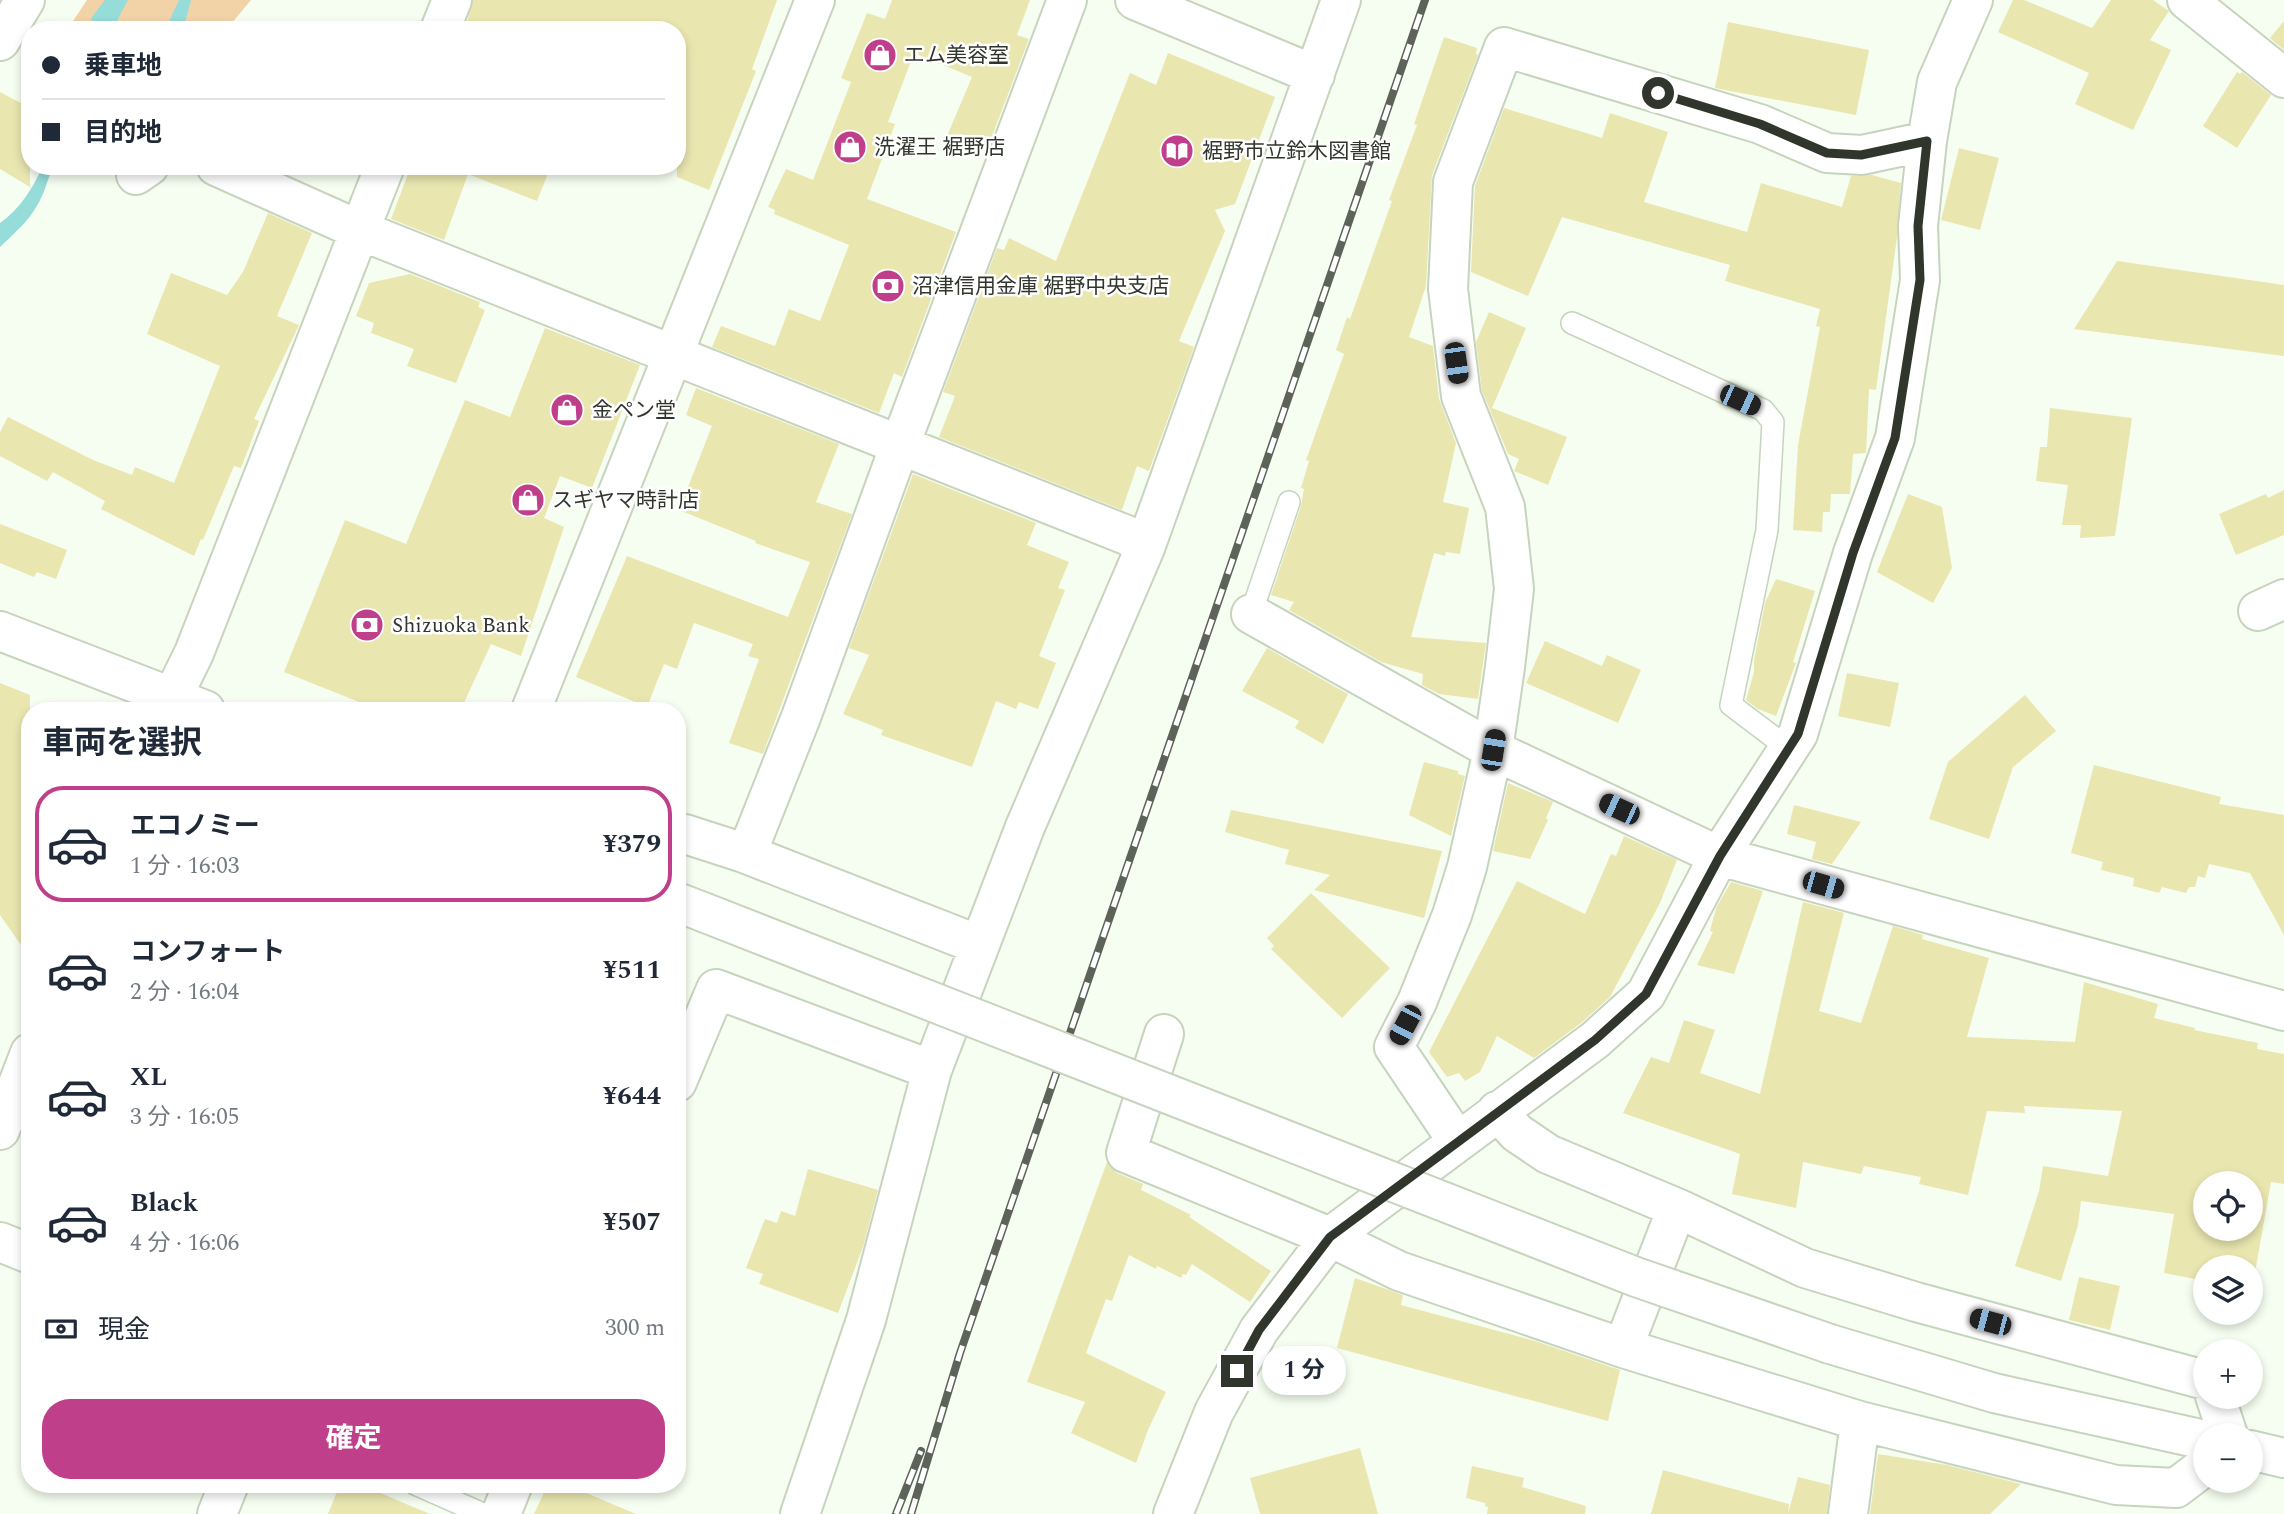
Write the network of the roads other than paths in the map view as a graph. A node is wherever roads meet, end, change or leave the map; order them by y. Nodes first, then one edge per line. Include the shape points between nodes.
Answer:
1 (26, 0) edge
2 (452, 0) edge
3 (815, 0) edge
4 (1068, 0) edge
5 (1135, 0) edge
6 (1341, 0) edge
7 (1973, 0) edge
8 (2187, 0) edge
9 (444, 21) edge
10 (0, 41) edge
11 (1315, 75) junction
12 (2284, 78) edge
13 (1927, 141) junction
14 (236, 175) edge
15 (381, 175) edge
16 (359, 230) junction
17 (1572, 323) dead end
18 (674, 354) junction
19 (900, 444) junction
20 (1289, 502) dead end
21 (1145, 548) junction
22 (1251, 614) joint
23 (0, 631) edge
24 (171, 702) edge
25 (182, 702) edge
26 (534, 702) edge
27 (1789, 749) junction
28 (1493, 750) junction
29 (686, 834) edge
30 (744, 853) junction
31 (1720, 856) junction
32 (690, 907) edge
33 (979, 945) junction
34 (2284, 1011) edge
35 (1164, 1034) dead end
36 (686, 1061) edge
37 (932, 1070) junction
38 (21, 1077) edge
39 (1497, 1111) junction
40 (0, 1130) edge
41 (1458, 1142) junction
42 (1677, 1208) junction
43 (1330, 1237) junction
44 (0, 1242) edge
45 (21, 1250) edge
46 (1623, 1348) junction
47 (2193, 1377) edge
48 (1860, 1421) junction
49 (2193, 1437) edge
50 (2263, 1453) edge
51 (2284, 1458) edge
52 (2193, 1475) edge
53 (225, 1493) edge
54 (435, 1493) edge
55 (509, 1493) edge
56 (217, 1514) edge
57 (483, 1514) edge
58 (500, 1514) edge
59 (800, 1514) edge
60 (1173, 1514) edge
61 (1848, 1514) edge

1 - 10 street
2 - 9 street
3 - 18 street
4 - 19 street
5 - 11 street
6 - 11 street
7 - 13 street via 1937,82
8 - 12 street
11 - 21 street
13 - 27 street via 1918,226 1920,280 1895,438 1853,553 1798,734
13 - 28 street via 1861,155 1827,153 1760,124 1504,47 1453,182 1448,289 1461,396 1505,507 1514,589
14 - 16 street
15 - 16 street
16 - 18 street
16 - 25 street via 194,653
17 - 27 lane via 1763,410 1773,422 1767,530 1731,705
18 - 19 street
18 - 26 street
19 - 21 street via 1129,536
19 - 30 street via 801,717
20 - 22 lane
21 - 33 street
22 - 28 street
23 - 24 street
27 - 31 street
28 - 31 street
28 - 41 street via 1452,915 1394,1047
29 - 30 street
30 - 33 street
31 - 34 street
31 - 39 street via 1646,994 1595,1040
32 - 49 street, bridge via 1636,1277 1994,1394
33 - 37 street
35 - 43 street via 1126,1153
36 - 37 street via 716,989
37 - 59 street via 866,1320
38 - 40 street
39 - 41 street
39 - 42 street via 1517,1133 1548,1154
41 - 43 street
42 - 46 street
42 - 47 street via 1805,1268 1916,1303
43 - 46 street via 1399,1272
43 - 60 street via 1259,1330 1214,1412
44 - 45 street
46 - 48 street
48 - 52 street via 2116,1485 2176,1488
48 - 61 street
50 - 51 street
53 - 56 street
54 - 57 lane
55 - 58 street

